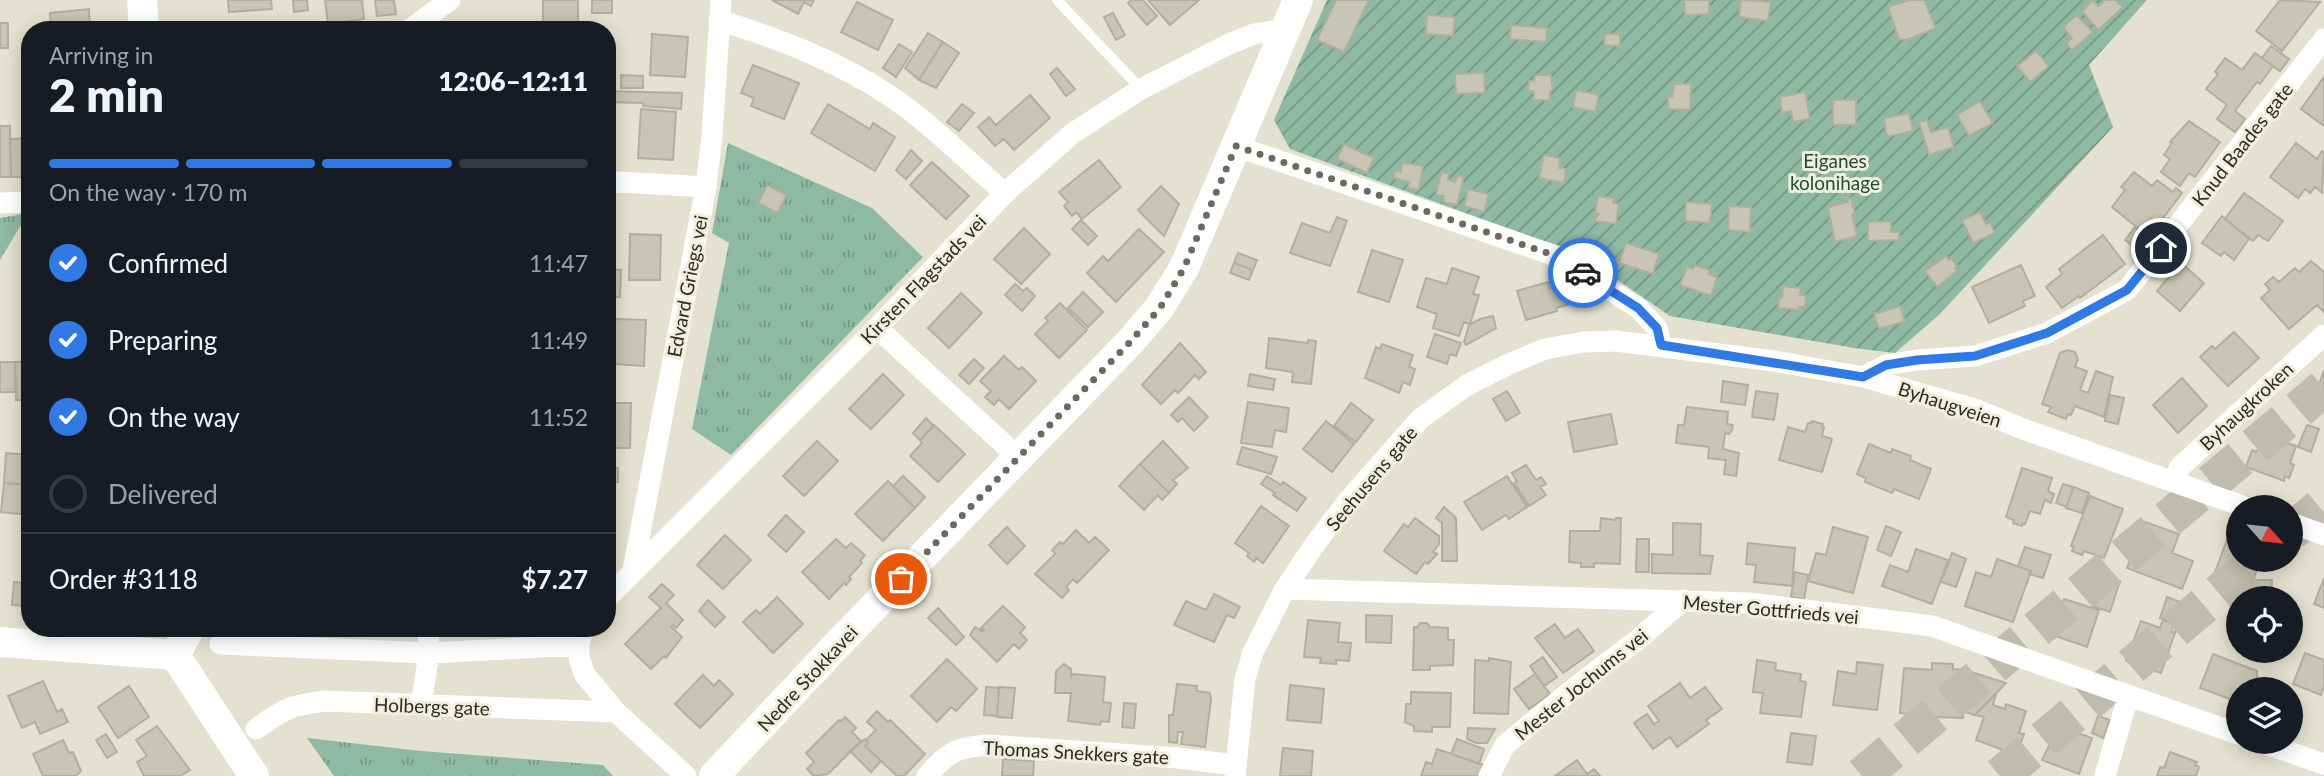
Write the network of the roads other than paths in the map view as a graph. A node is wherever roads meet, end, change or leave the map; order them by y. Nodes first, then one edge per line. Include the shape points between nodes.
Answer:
1 (142, 0) edge
2 (450, 0) edge
3 (1057, 0) edge
4 (1298, 0) edge
5 (720, 10) edge
6 (143, 21) edge
7 (421, 21) edge
8 (1285, 29) junction
9 (2324, 39) edge
10 (1141, 89) junction
11 (1236, 146) junction
12 (616, 183) edge
13 (706, 187) junction
14 (1005, 193) junction
15 (21, 202) edge
16 (0, 203) edge
17 (877, 328) junction
18 (2324, 335) edge
19 (1661, 345) junction
20 (1863, 377) junction
21 (1006, 446) dead end
22 (2174, 481) junction
23 (2226, 500) edge
24 (2303, 527) edge
25 (2324, 535) edge
26 (633, 570) junction
27 (616, 588) edge
28 (1285, 589) junction
29 (1683, 600) junction
30 (185, 637) edge
31 (428, 637) edge
32 (576, 637) edge
33 (581, 637) edge
34 (0, 642) edge
35 (220, 644) dead end
36 (429, 653) junction
37 (176, 655) junction
38 (2128, 697) junction
39 (421, 705) junction
40 (616, 712) junction
41 (256, 729) dead end
42 (2226, 730) edge
43 (2295, 754) edge
44 (2324, 764) edge
45 (1235, 771) edge
46 (254, 776) edge
47 (686, 776) edge
48 (714, 776) edge
49 (927, 776) edge
50 (1489, 776) edge
51 (2105, 776) edge

1 - 6 main road
2 - 7 street
3 - 10 lane
4 - 8 main road, Nedre Stokkavei
5 - 13 street, Edvard Griegs vei
5 - 14 street via 833,63 890,96
8 - 10 street, Kirsten Flagstads vei via 1227,45
8 - 11 main road, Nedre Stokkavei
9 - 20 street, Knud Baades gate via 2127,290 2047,333 1987,353 1886,365
10 - 14 street, Kirsten Flagstads vei via 1073,133
11 - 19 street via 1556,256 1638,308 1657,328
11 - 48 main road, Nedre Stokkavei via 1184,268 1160,308
12 - 13 street
13 - 26 street, Edvard Griegs vei
14 - 17 street, Kirsten Flagstads vei
15 - 16 street
17 - 21 street
17 - 26 street, Kirsten Flagstads vei
18 - 22 street, Byhaugkroken via 2180,467
19 - 20 street, Byhaugveien
19 - 28 street, Seehusens gate via 1584,342 1545,349 1467,385 1420,419 1378,465
20 - 22 street, Byhaugveien via 1975,409
22 - 23 street, Byhaugveien
24 - 25 street
26 - 27 street, Kirsten Flagstads vei
28 - 29 street, Mester Gottfrieds vei
28 - 45 street, Seehusens gate via 1245,678
29 - 38 street, Mester Gottfrieds vei via 1749,603 1932,625
29 - 50 street, Mester Jochums vei via 1505,745
30 - 37 main road
31 - 36 street
32 - 36 street via 508,650
33 - 40 street via 579,658 585,675
34 - 37 main road
35 - 36 street
36 - 39 street
37 - 46 main road
38 - 42 street, Mester Gottfrieds vei
38 - 51 street
39 - 40 street, Holbergs gate
39 - 41 street, Holbergs gate via 296,704
40 - 47 street
43 - 44 street
45 - 49 street, Thomas Snekkers gate via 1178,758 988,745 946,755

